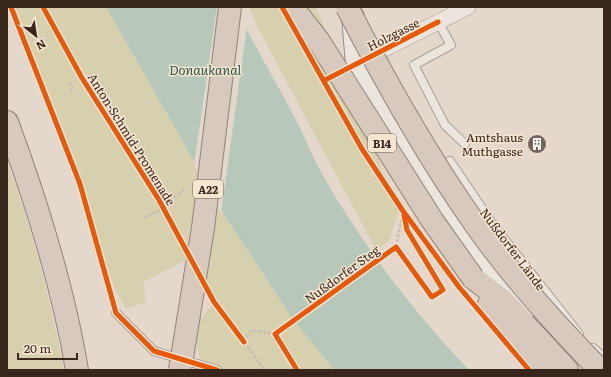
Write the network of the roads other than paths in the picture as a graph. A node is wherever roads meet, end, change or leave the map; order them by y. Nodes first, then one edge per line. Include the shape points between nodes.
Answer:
1 (230, 7) edge
2 (292, 7) edge
3 (347, 7) edge
4 (352, 7) edge
5 (468, 7) edge
6 (438, 22) junction
7 (357, 64) junction
8 (7, 122) edge
9 (465, 144) dead end
10 (422, 178) junction
11 (473, 278) junction
12 (116, 313) dead end
13 (604, 358) edge
14 (77, 370) edge
15 (180, 370) edge
16 (217, 370) edge
17 (541, 370) edge
18 (567, 370) edge
19 (575, 370) edge
20 (600, 370) edge

1 - 15 highway, A22, bridge via 203,228
2 - 11 highway, B14, bridge via 318,40 432,220
3 - 20 highway, bridge via 388,86 441,174 478,228 508,269 560,330
4 - 7 street
5 - 6 street, Holzgasse
6 - 7 street, Holzgasse
6 - 9 lane via 451,45 414,65 445,125
7 - 10 street
8 - 14 highway via 57,275 71,330
10 - 13 lane, Nußdorfer Lände via 450,161 494,226 585,341
10 - 19 street via 478,258
11 - 17 highway via 494,312
11 - 18 highway, B14 via 503,301
12 - 16 lane via 154,351

